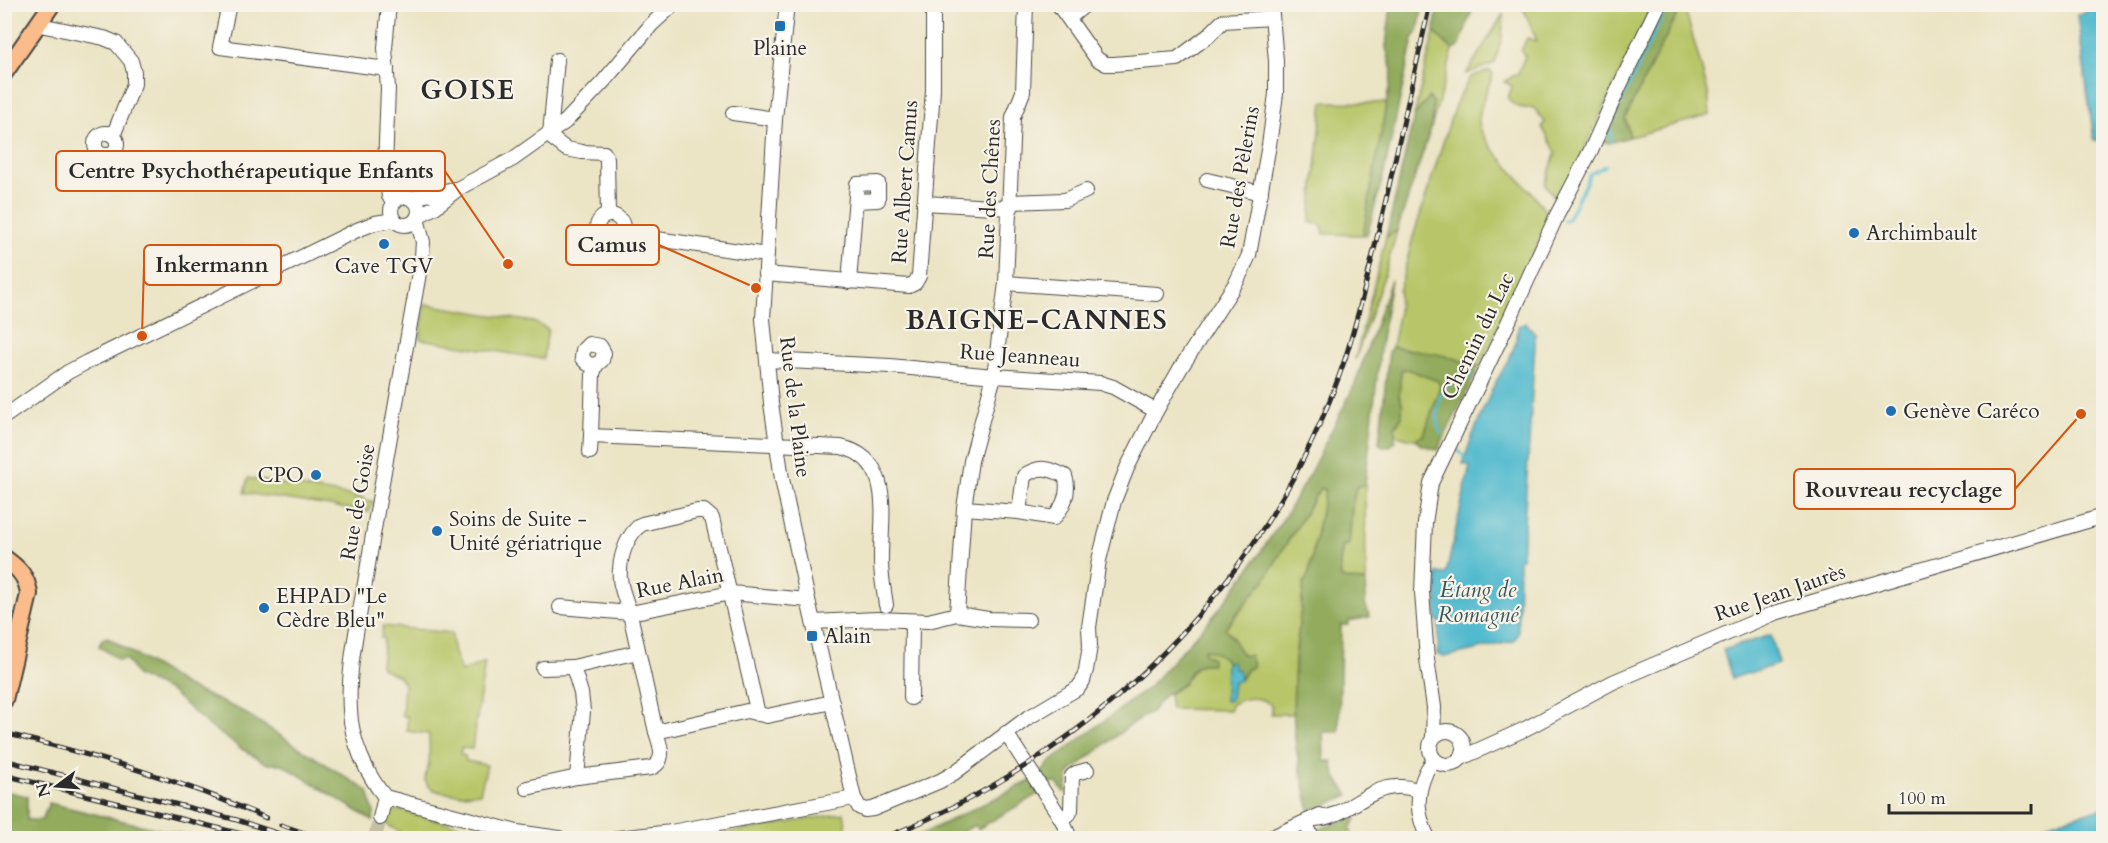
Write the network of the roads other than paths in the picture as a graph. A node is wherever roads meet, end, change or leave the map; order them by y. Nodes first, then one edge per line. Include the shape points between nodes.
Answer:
1 (52, 4) edge
2 (229, 4) edge
3 (389, 4) edge
4 (674, 4) edge
5 (787, 4) edge
6 (933, 4) edge
7 (1026, 4) edge
8 (1059, 4) edge
9 (1086, 4) edge
10 (1659, 4) edge
11 (1272, 11) edge
12 (1069, 18) junction
13 (39, 23) junction
14 (558, 60) dead end
15 (387, 69) junction
16 (4, 74) edge
17 (733, 113) dead end
18 (775, 119) junction
19 (550, 134) junction
20 (113, 136) dead end
21 (1206, 180) dead end
22 (459, 188) junction
23 (1086, 191) dead end
24 (1261, 193) junction
25 (856, 201) dead end
26 (924, 203) junction
27 (1011, 205) junction
28 (399, 208) junction
29 (609, 215) junction
30 (418, 217) junction
31 (622, 234) junction
32 (767, 255) junction
33 (422, 256) junction
34 (765, 274) junction
35 (849, 282) junction
36 (1006, 283) junction
37 (1157, 294) dead end
38 (767, 360) junction
39 (596, 365) dead end
40 (994, 376) junction
41 (1156, 411) junction
42 (4, 417) edge
43 (591, 436) junction
44 (776, 443) junction
45 (590, 452) dead end
46 (964, 508) junction
47 (1019, 512) dead end
48 (2103, 516) edge
49 (4, 558) edge
50 (731, 593) junction
51 (808, 600) junction
52 (885, 605) dead end
53 (560, 608) dead end
54 (630, 613) junction
55 (957, 614) junction
56 (1028, 620) dead end
57 (912, 621) junction
58 (813, 622) junction
59 (638, 652) junction
60 (573, 667) junction
61 (543, 668) dead end
62 (911, 698) dead end
63 (4, 700) edge
64 (832, 702) junction
65 (1434, 707) junction
66 (758, 714) junction
67 (1448, 731) junction
68 (656, 732) junction
69 (1006, 733) junction
70 (1433, 738) junction
71 (1464, 744) junction
72 (1485, 747) junction
73 (1461, 758) junction
74 (1440, 762) junction
75 (1087, 770) dead end
76 (576, 777) junction
77 (1421, 785) junction
78 (527, 788) dead end
79 (385, 797) junction
80 (856, 802) junction
81 (380, 818) tunnel mouth
82 (1062, 820) junction
83 (1310, 821) junction
84 (559, 838) edge
85 (618, 838) edge
86 (1070, 838) edge
87 (1270, 838) edge
88 (1311, 838) edge
89 (1428, 838) edge

1 - 13 main road
2 - 15 street via 220,47
3 - 15 street
4 - 19 street
5 - 18 street, Rue de la Plaine
6 - 26 street, Rue Albert Camus via 933,90
7 - 27 street, Rue des Chênes via 1023,92 1013,117
8 - 12 street
9 - 12 street
10 - 65 street, Chemin du Lac via 1431,483 1425,523 1422,619
11 - 12 street via 1223,21 1173,61 1114,64 1097,59
11 - 24 street, Rue des Pèlerins via 1276,88
13 - 16 main road
13 - 20 street via 105,38 131,61 134,84
14 - 19 street
15 - 28 street via 387,177
17 - 18 street
18 - 32 street, Rue de la Plaine
19 - 22 street
19 - 29 street via 566,149 604,153
21 - 24 street
22 - 28 street
22 - 30 street
23 - 27 street via 1065,200
24 - 41 street, Rue des Pèlerins via 1244,269
25 - 35 street
26 - 27 street
26 - 35 street, Rue Albert Camus via 919,276 915,283 909,286
27 - 36 street, Rue des Chênes
28 - 30 street, Rue de Goise via 419,208
28 - 30 street via 411,224
28 - 33 street
28 - 42 street via 382,209 357,230 68,372
29 - 31 street via 620,219
29 - 31 street via 598,223 600,236 612,241
30 - 33 street, Rue de Goise
31 - 32 street
32 - 34 street, Rue de la Plaine
33 - 79 street, Rue de Goise via 349,699 354,737
34 - 35 street, Rue Albert Camus
34 - 38 street, Rue de la Plaine via 763,319
36 - 37 street
36 - 40 street, Rue des Chênes
38 - 40 street, Rue Jeanneau
38 - 44 street, Rue de la Plaine
39 - 43 street
40 - 41 street, Rue Jeanneau via 1100,383
40 - 46 street, Rue des Chênes via 971,461
41 - 69 street, Rue des Pèlerins via 1114,501 1099,561 1084,677 1078,688
43 - 44 street
43 - 45 street
44 - 51 street, Rue de la Plaine
44 - 52 street via 841,447 865,456 872,464 881,484
46 - 47 street
46 - 55 street, Rue des Chênes
48 - 72 street, Rue Jean Jaurès via 1775,613 1613,682
49 - 63 main road via 16,567 28,586 28,602
50 - 51 street, Rue Alain
50 - 54 street, Rue Alain
50 - 54 street via 712,518 697,511 642,524 632,533 620,568
50 - 66 street
51 - 58 street, Rue de la Plaine
53 - 54 street, Rue Alain
54 - 59 street
55 - 56 street
55 - 57 street
57 - 58 street
57 - 62 street
58 - 64 street, Rue de la Plaine
59 - 60 street
59 - 68 street
60 - 61 street
60 - 76 street via 583,711
64 - 66 street via 767,716
64 - 80 street, Rue de la Plaine
65 - 67 street, Chemin du Lac
65 - 70 street, Chemin du Lac
66 - 68 street via 747,711
67 - 70 street
67 - 71 street via 1459,735
68 - 76 street via 662,755 657,765
69 - 80 street, Rue des Pèlerins via 940,781 873,809 865,810
69 - 82 street
70 - 74 street via 1430,746
71 - 72 street
71 - 73 street
72 - 73 street, Rue Jean Jaurès
73 - 74 street via 1455,764
74 - 77 street via 1442,770
75 - 82 street via 1072,776 1071,810
76 - 78 street
77 - 83 street via 1391,787 1338,814
77 - 89 street via 1419,818
79 - 81 street
79 - 84 street via 517,832
80 - 85 street, Rue des Pèlerins
82 - 86 street
83 - 87 street
83 - 88 street

